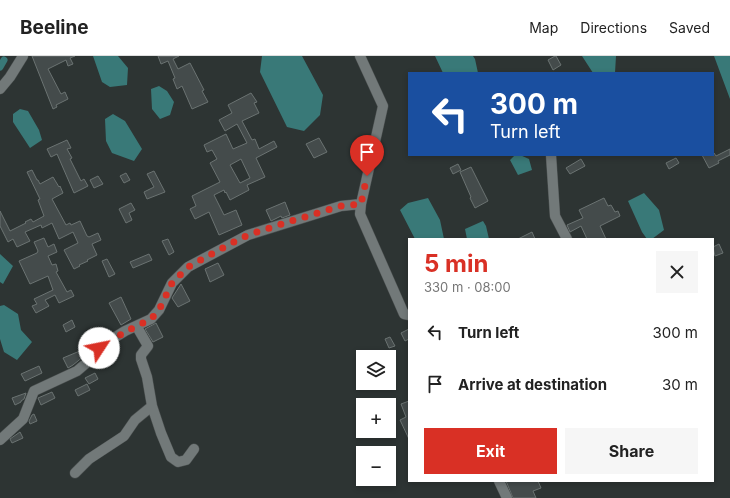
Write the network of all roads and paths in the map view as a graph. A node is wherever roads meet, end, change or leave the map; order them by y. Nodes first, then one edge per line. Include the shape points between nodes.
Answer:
1 (23, 56) edge
2 (360, 56) edge
3 (0, 89) edge
4 (550, 156) edge
5 (361, 204) junction
6 (566, 238) edge
7 (408, 315) edge
8 (137, 327) junction
9 (152, 406) junction
10 (0, 440) edge
11 (194, 450) dead end
12 (75, 473) dead end
13 (499, 482) edge
14 (507, 498) edge

1 - 3 street
2 - 5 street via 383,106
4 - 6 street via 555,216
5 - 7 street via 360,214 404,314
5 - 8 street via 341,206 248,235 188,267 172,283 159,310 151,319
8 - 9 street via 148,346 141,355 141,360
8 - 10 street via 99,348 97,354 77,371 34,391 23,419
9 - 11 street via 171,457 178,462 186,460
9 - 12 street via 134,420 124,436 90,459
13 - 14 street

